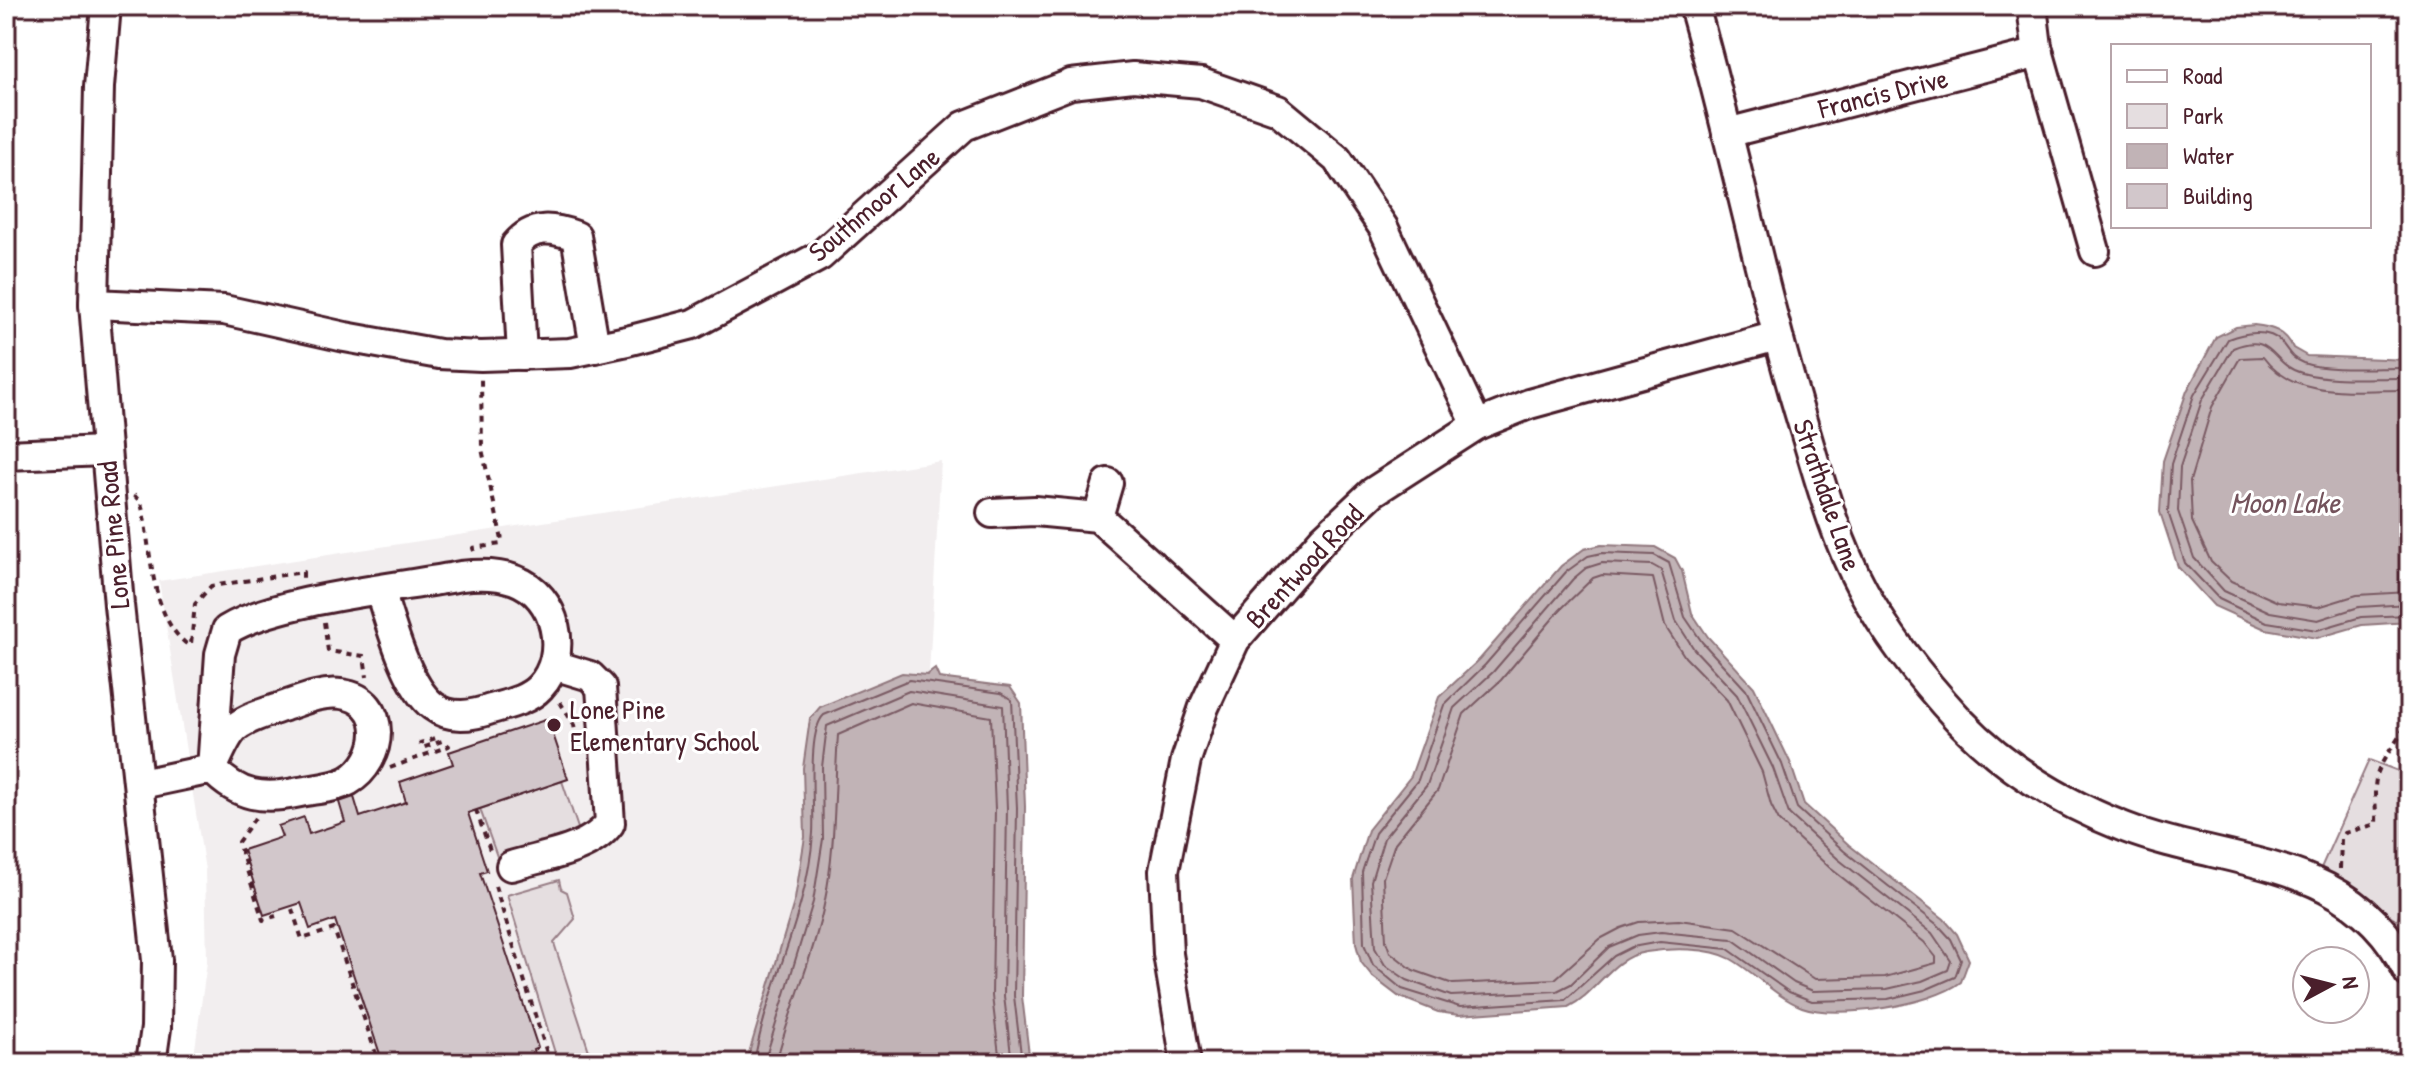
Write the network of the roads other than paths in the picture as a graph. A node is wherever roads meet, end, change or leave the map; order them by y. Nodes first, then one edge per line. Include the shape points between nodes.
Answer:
1 (106, 6) edge
2 (1694, 6) edge
3 (2032, 6) edge
4 (2039, 53) junction
5 (1727, 133) junction
6 (2095, 251) dead end
7 (94, 304) junction
8 (1777, 336) junction
9 (595, 348) junction
10 (522, 355) junction
11 (1477, 425) junction
12 (105, 451) junction
13 (6, 455) edge
14 (1108, 483) dead end
15 (992, 513) dead end
16 (1098, 517) junction
17 (380, 591) junction
18 (1235, 640) junction
19 (554, 665) junction
20 (212, 769) junction
21 (141, 784) junction
22 (504, 868) road end
23 (2409, 973) edge
24 (151, 1063) edge
25 (1186, 1063) edge

1 - 7 street, Lone Pine Road
2 - 5 street, Strathdale Lane
3 - 4 street
4 - 5 street, Francis Drive
4 - 6 street
5 - 8 street, Strathdale Lane
7 - 10 street, Southmoor Lane via 224,310 439,354
7 - 12 street, Lone Pine Road
8 - 11 street, Brentwood Road via 1529,404
8 - 23 street, Strathdale Lane via 1836,532 1862,589 1895,645 1962,723 2038,786 2123,826 2296,872 2331,888 2377,925
9 - 10 street, Southmoor Lane
9 - 10 street via 576,236 537,230 516,245
9 - 11 street, Southmoor Lane via 693,324 820,256 964,126 1071,84 1133,77 1201,83 1278,110 1337,159 1383,227
11 - 18 street, Brentwood Road via 1373,492 1323,539
12 - 13 street
12 - 21 street, Lone Pine Road
14 - 16 street
15 - 16 street
16 - 18 street
17 - 19 street via 478,574 515,580 547,607 557,643
17 - 19 street via 412,676 431,705 450,715 484,712 528,697
17 - 20 street via 245,618 227,630 220,654
18 - 25 street, Brentwood Road via 1186,760 1164,871 1168,954
19 - 22 street via 590,676 601,687 610,823 590,842
20 - 20 street via 230,788 250,794 282,796 346,782 365,769 373,754 376,725 361,700 342,694 304,699 235,727
20 - 21 street
21 - 24 street, Lone Pine Road via 157,960

